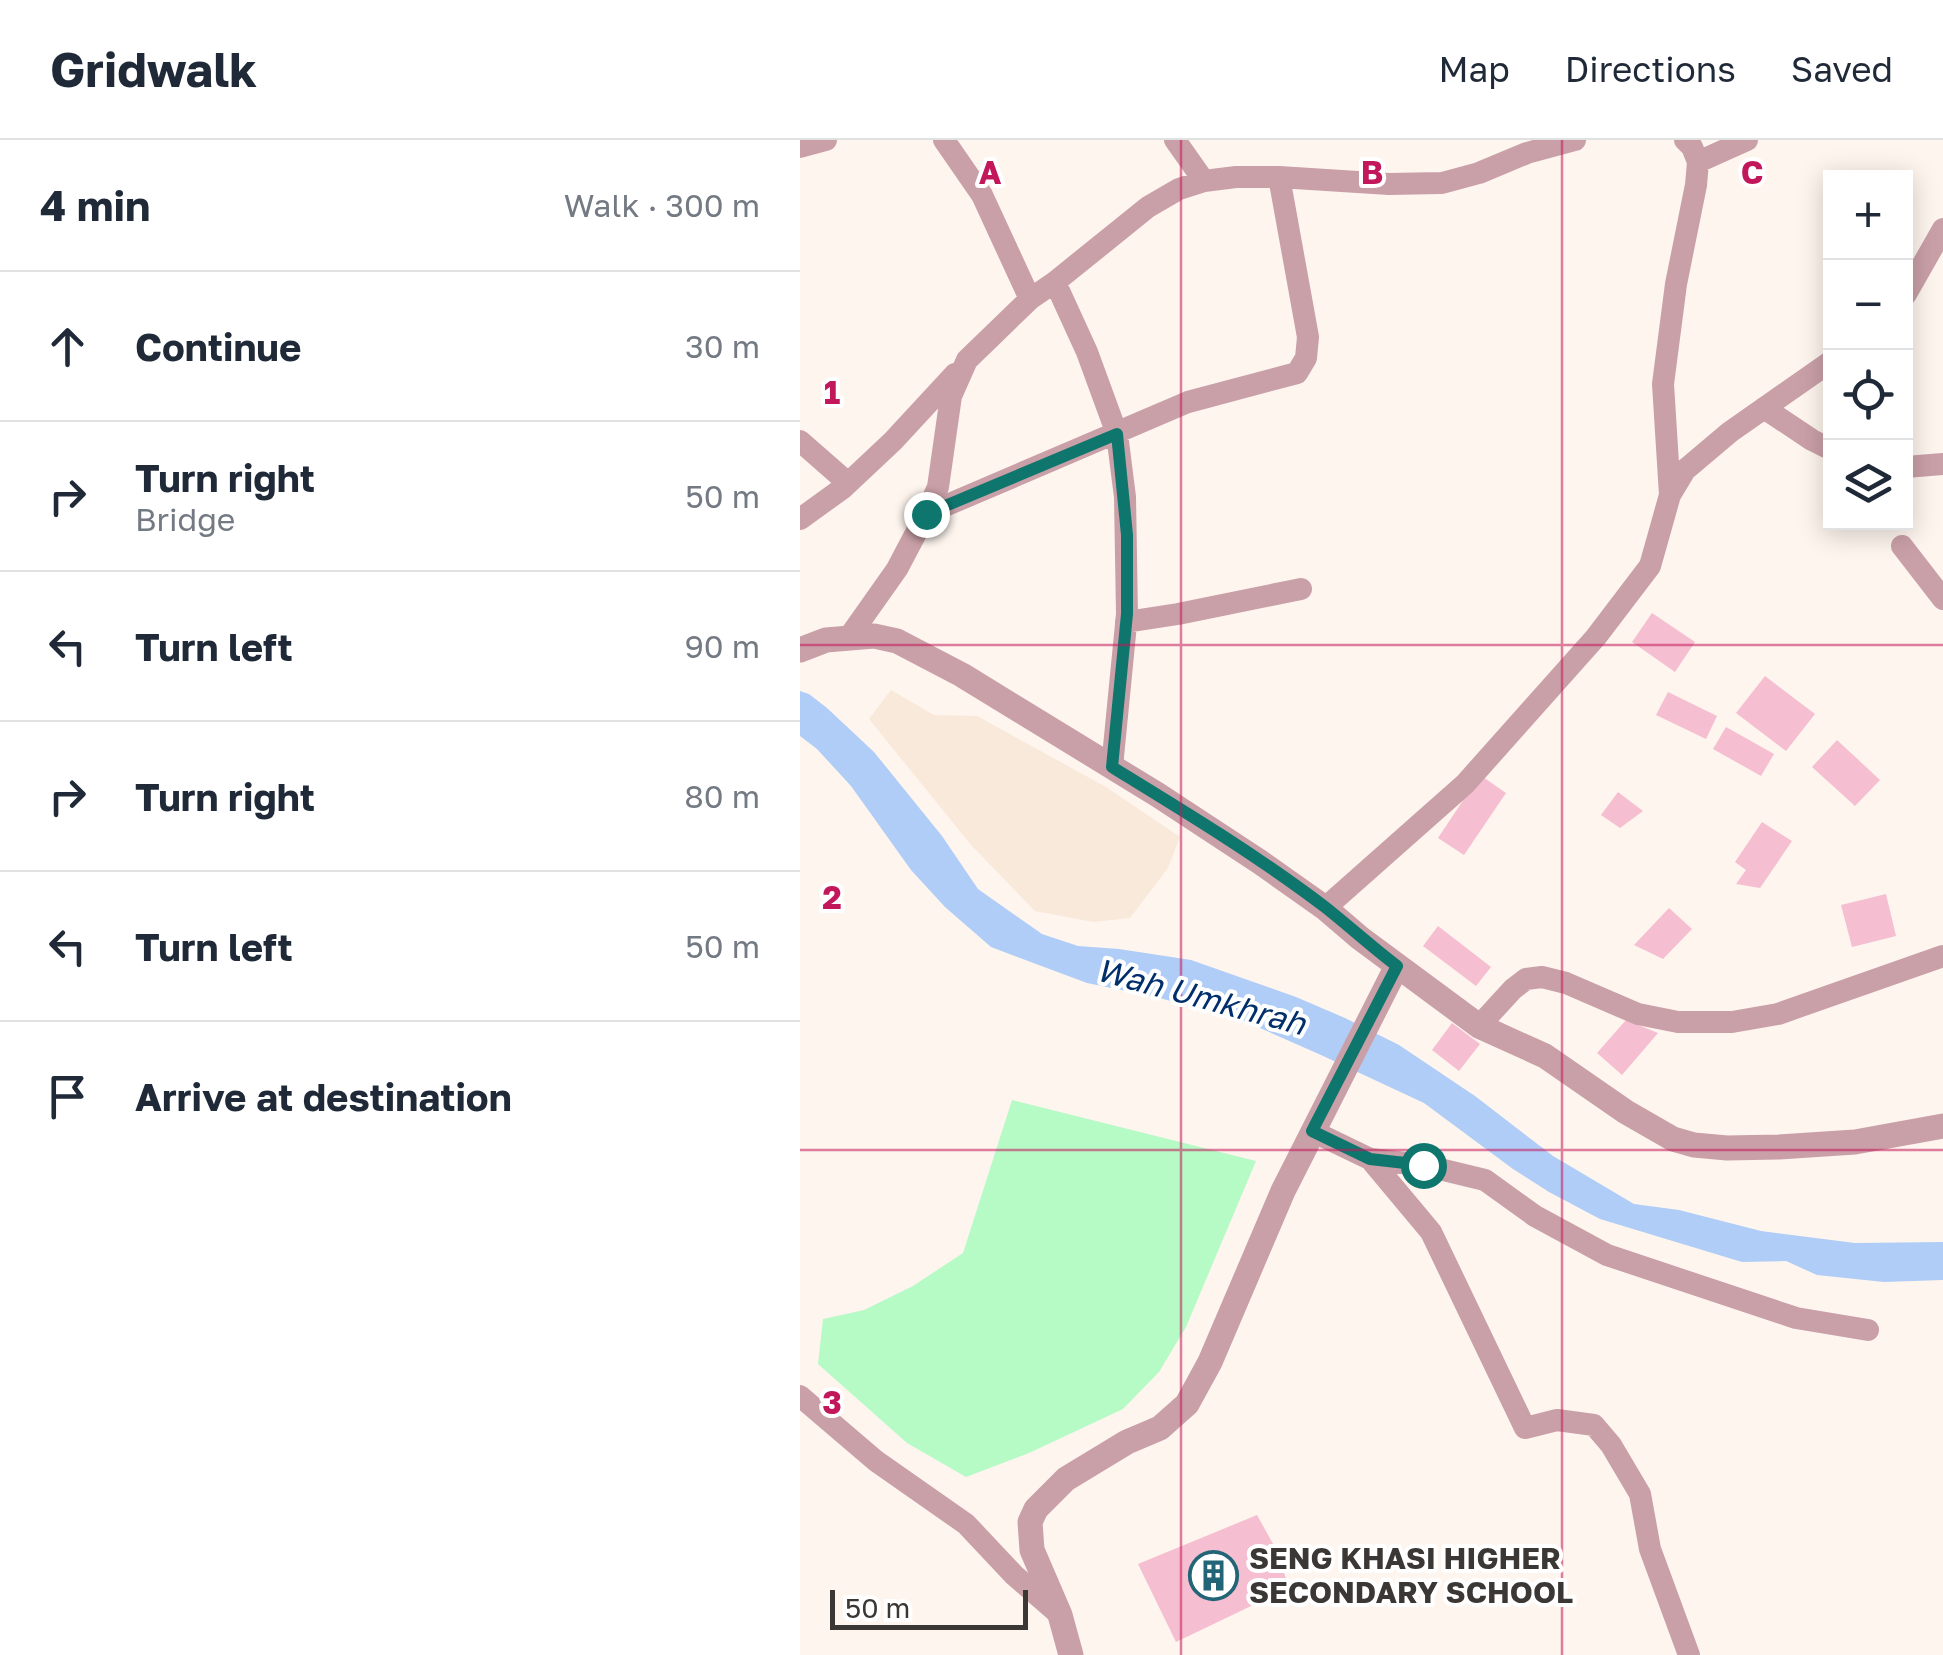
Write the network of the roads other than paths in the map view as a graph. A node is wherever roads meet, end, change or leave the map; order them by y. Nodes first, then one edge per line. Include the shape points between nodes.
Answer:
1 (826, 140) edge
2 (944, 140) edge
3 (1175, 140) edge
4 (1575, 140) edge
5 (1685, 140) edge
6 (1746, 140) edge
7 (800, 147) edge
8 (1520, 147) edge
9 (1698, 162) junction
10 (1279, 177) junction
11 (1204, 181) junction
12 (1943, 229) edge
13 (1056, 282) junction
14 (1913, 282) edge
15 (1030, 299) junction
16 (968, 360) junction
17 (1823, 367) edge
18 (1764, 408) junction
19 (1117, 434) junction
20 (800, 441) edge
21 (1823, 446) edge
22 (1943, 464) edge
23 (1913, 466) edge
24 (848, 482) junction
25 (1670, 495) junction
26 (926, 514) junction
27 (800, 519) edge
28 (1902, 546) dead end
29 (1301, 589) dead end
30 (1943, 599) edge
31 (1126, 622) junction
32 (849, 637) junction
33 (800, 650) edge
34 (1112, 767) junction
35 (1326, 908) junction
36 (1943, 956) edge
37 (1397, 966) junction
38 (1479, 1026) junction
39 (1943, 1126) edge
40 (1312, 1131) junction
41 (1370, 1159) junction
42 (1868, 1330) dead end
43 (800, 1396) edge
44 (1060, 1615) junction
45 (1071, 1655) edge
46 (1688, 1655) edge

1 - 7 street
2 - 15 street via 982,194
3 - 11 street
4 - 8 street
5 - 9 street
6 - 9 street
8 - 10 street via 1479,174 1442,183
9 - 25 street via 1662,384
10 - 11 street
10 - 19 street via 1308,337 1297,373 1188,402
11 - 13 street via 1148,207
12 - 14 street
13 - 15 street
13 - 19 street
15 - 16 street
16 - 24 street
16 - 26 street via 951,396 938,487
17 - 18 street
18 - 21 street
18 - 25 street via 1685,470
19 - 26 street
19 - 31 street via 1127,535
20 - 24 street
22 - 23 street
24 - 27 street
25 - 35 street via 1650,566 1596,638 1465,784
26 - 32 street
28 - 30 street
29 - 31 street
31 - 34 street
32 - 33 street
32 - 34 street via 898,642
34 - 35 street
35 - 37 street
36 - 38 street via 1778,1014 1732,1022 1638,1014 1566,983 1526,979
37 - 38 street
37 - 40 street
38 - 39 street via 1545,1056 1654,1129 1694,1144 1855,1142
40 - 41 street
40 - 44 street via 1187,1404 1160,1428 1066,1479 1036,1509 1032,1550
41 - 42 street via 1486,1180 1607,1255 1796,1318
41 - 46 street via 1431,1232 1525,1428 1557,1420 1594,1424 1611,1445 1640,1494 1650,1549
43 - 44 street via 966,1524
44 - 45 street

